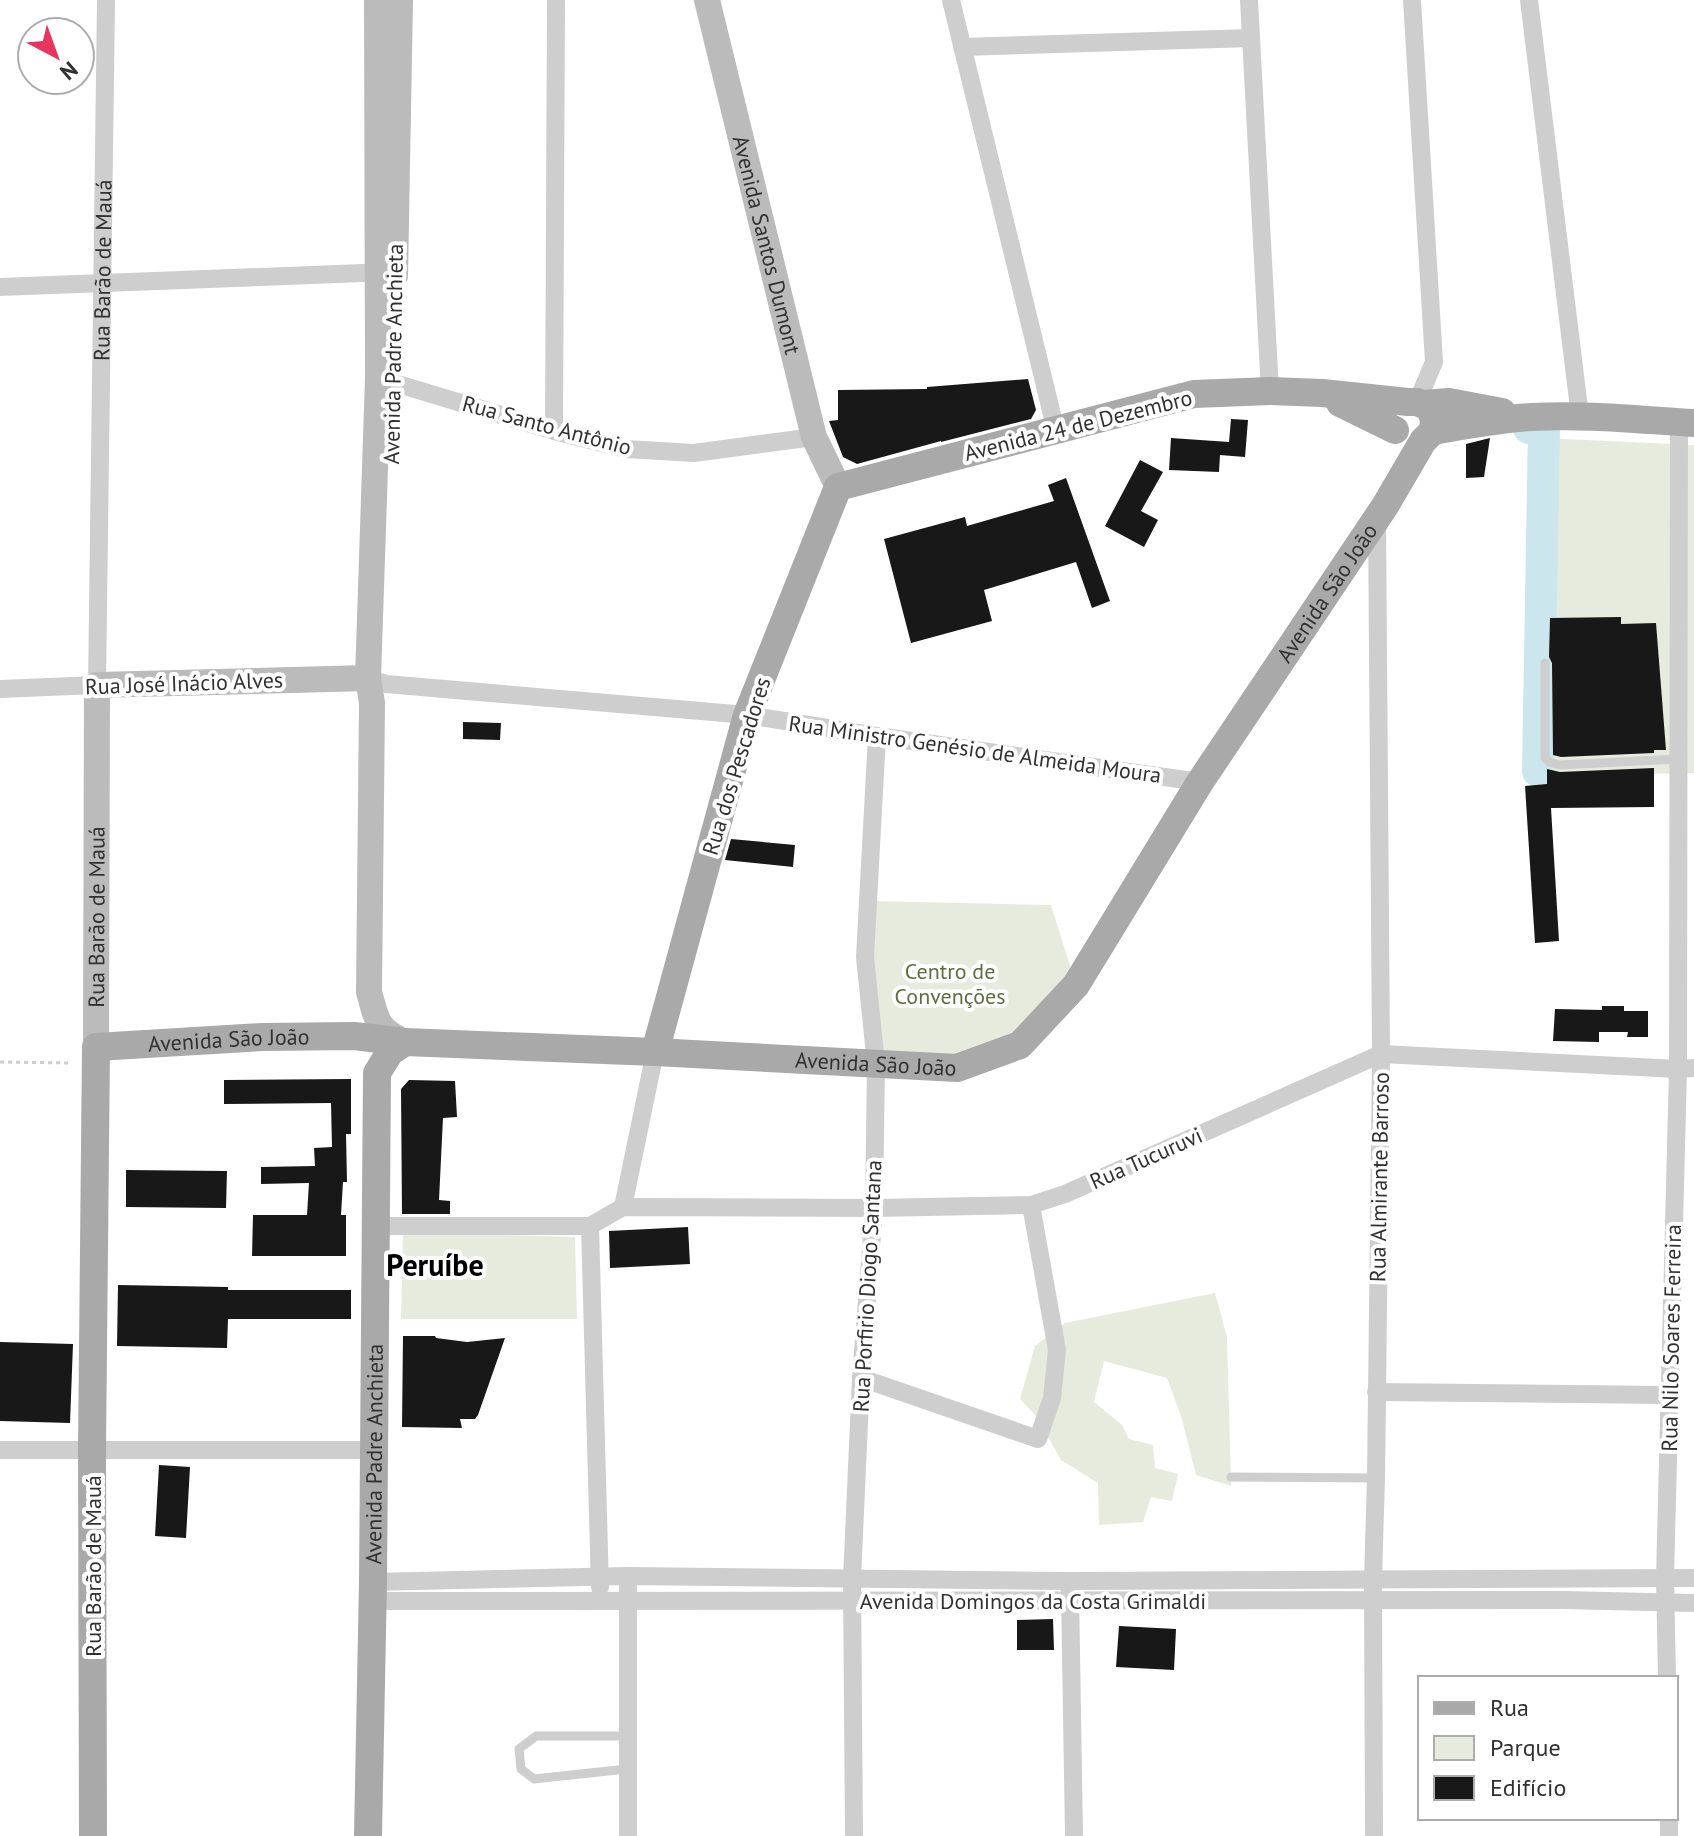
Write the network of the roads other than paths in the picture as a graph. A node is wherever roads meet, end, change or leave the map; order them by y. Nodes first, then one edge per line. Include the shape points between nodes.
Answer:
1 (106, 0) edge
2 (377, 0) edge
3 (400, 0) edge
4 (556, 0) edge
5 (707, 0) edge
6 (951, 0) edge
7 (1249, 0) edge
8 (1412, 0) edge
9 (1529, 0) edge
10 (1251, 38) junction
11 (962, 47) junction
12 (386, 272) junction
13 (102, 284) junction
14 (0, 287) edge
15 (386, 380) junction
16 (1270, 391) junction
17 (1322, 393) junction
18 (1416, 403) junction
19 (1580, 416) junction
20 (1530, 417) junction
21 (1686, 423) edge
22 (554, 431) junction
23 (1056, 431) junction
24 (1412, 434) junction
25 (814, 437) junction
26 (838, 487) junction
27 (1381, 512) junction
28 (1545, 663) dead end
29 (1686, 677) edge
30 (97, 685) junction
31 (375, 688) junction
32 (0, 689) edge
33 (747, 715) junction
34 (877, 736) junction
35 (1686, 738) edge
36 (1678, 759) junction
37 (1200, 782) junction
38 (342, 1036) junction
39 (405, 1042) junction
40 (655, 1052) junction
41 (1381, 1054) junction
42 (96, 1055) junction
43 (876, 1064) junction
44 (1686, 1068) edge
45 (377, 1073) junction
46 (1031, 1205) junction
47 (623, 1207) junction
48 (874, 1208) junction
49 (376, 1226) junction
50 (590, 1226) junction
51 (861, 1378) junction
52 (1376, 1392) junction
53 (1669, 1395) junction
54 (0, 1450) edge
55 (92, 1450) junction
56 (374, 1450) junction
57 (1231, 1477) dead end
58 (1376, 1478) junction
59 (628, 1576) junction
60 (601, 1577) junction
61 (1665, 1578) junction
62 (1694, 1578) edge
63 (852, 1579) junction
64 (1373, 1579) junction
65 (1070, 1581) junction
66 (373, 1592) junction
67 (600, 1599) junction
68 (628, 1599) junction
69 (1070, 1600) junction
70 (1374, 1600) junction
71 (852, 1601) junction
72 (1666, 1603) junction
73 (1694, 1603) edge
74 (1667, 1676) edge
75 (627, 1736) junction
76 (627, 1769) junction
77 (93, 1836) edge
78 (368, 1836) edge
79 (628, 1836) edge
80 (854, 1836) edge
81 (1074, 1836) edge
82 (1374, 1836) edge

1 - 13 street, Rua Barão de Mauá
2 - 12 main road, Avenida Padre Anchieta
3 - 12 main road, Avenida Padre Anchieta
4 - 22 street
5 - 25 main road, Avenida Santos Dumont
6 - 11 street
7 - 10 street
8 - 18 street via 1434,362
9 - 19 street
10 - 11 street
10 - 16 street
11 - 23 street
12 - 13 street
12 - 15 main road, Avenida Padre Anchieta
13 - 14 street
13 - 30 street, Rua Barão de Mauá
15 - 22 street, Rua Santo Antônio
15 - 31 main road, Avenida Padre Anchieta
16 - 17 main road, Avenida 24 de Dezembro
16 - 23 main road, Avenida 24 de Dezembro via 1194,394
17 - 18 main road, Avenida 24 de Dezembro
17 - 24 main road, Avenida 24 de Dezembro
18 - 20 main road, Avenida 24 de Dezembro via 1449,402
18 - 24 main road, Avenida São João via 1397,410 1393,423
18 - 24 main road via 1433,413 1435,425
19 - 20 main road, Avenida 24 de Dezembro
19 - 21 main road, Avenida 24 de Dezembro
20 - 24 main road, Avenida 24 de Dezembro
21 - 29 street, Rua Nilo Soares Ferreira
22 - 25 street, Rua Santo Antônio via 626,449 694,453
23 - 26 main road, Avenida 24 de Dezembro
24 - 27 main road, Avenida São João
25 - 26 main road, Avenida Santos Dumont
26 - 33 main road, Rua dos Pescadores
27 - 37 main road, Avenida São João
27 - 41 street, Rua Almirante Barroso
28 - 36 lane via 1549,762
29 - 35 street, Rua Nilo Soares Ferreira
30 - 31 main road, Rua José Inácio Alves
30 - 32 street, Rua José Inácio Alves
30 - 42 main road, Rua Barão de Mauá
31 - 33 street, Rua Ministro Genésio de Almeida Moura
31 - 39 main road, Avenida Padre Anchieta via 369,992 377,1023
33 - 34 street, Rua Ministro Genésio de Almeida Moura
33 - 40 main road, Rua dos Pescadores
34 - 37 street, Rua Ministro Genésio de Almeida Moura
34 - 43 street, Rua Porfirio Diogo Santana via 865,957
35 - 36 street, Rua Nilo Soares Ferreira
36 - 44 street, Rua Nilo Soares Ferreira
37 - 43 main road, Avenida São João via 1076,985 1020,1045 957,1068
38 - 39 main road, Avenida São João
38 - 42 main road, Avenida São João via 262,1037
38 - 45 main road
39 - 40 main road, Avenida São João
39 - 45 main road via 390,1052
40 - 43 main road, Avenida São João
40 - 47 street
41 - 44 street, Rua Tucuruvi
41 - 46 street, Rua Tucuruvi
41 - 52 street, Rua Almirante Barroso
42 - 55 main road, Rua Barão de Mauá
43 - 48 street, Rua Porfirio Diogo Santana
44 - 53 street, Rua Nilo Soares Ferreira
45 - 49 main road, Avenida Padre Anchieta
46 - 48 street, Rua Tucuruvi
46 - 51 street via 1057,1350 1052,1398 1038,1439
47 - 48 street, Rua Tucuruvi
47 - 50 street
48 - 51 street, Rua Porfirio Diogo Santana
49 - 50 street
49 - 56 main road, Avenida Padre Anchieta
50 - 60 street
51 - 63 street, Rua Porfirio Diogo Santana
52 - 53 street
52 - 58 street, Rua Almirante Barroso
53 - 61 street, Rua Nilo Soares Ferreira
54 - 55 street
55 - 56 street
55 - 77 main road, Rua Barão de Mauá
56 - 66 main road, Avenida Padre Anchieta
57 - 58 lane
58 - 64 street, Rua Almirante Barroso
59 - 60 street, Avenida Domingos da Costa Grimaldi
59 - 63 street, Avenida Domingos da Costa Grimaldi
59 - 68 street
60 - 66 street, Avenida Domingos da Costa Grimaldi
60 - 67 street
61 - 62 street, Avenida Domingos da Costa Grimaldi
61 - 64 street, Avenida Domingos da Costa Grimaldi
61 - 72 street, Rua Nilo Soares Ferreira
63 - 65 street, Avenida Domingos da Costa Grimaldi
63 - 71 street, Rua Porfirio Diogo Santana
64 - 65 street, Avenida Domingos da Costa Grimaldi
64 - 70 street, Rua Almirante Barroso
65 - 69 street
66 - 67 street, Avenida Domingos da Costa Grimaldi
66 - 78 main road, Avenida Padre Anchieta
67 - 68 street, Avenida Domingos da Costa Grimaldi
68 - 71 street, Avenida Domingos da Costa Grimaldi
68 - 75 street
69 - 70 street, Avenida Domingos da Costa Grimaldi
69 - 71 street, Avenida Domingos da Costa Grimaldi
69 - 81 street
70 - 72 street, Avenida Domingos da Costa Grimaldi
70 - 82 street, Rua Almirante Barroso
71 - 80 street, Rua Porfirio Diogo Santana
72 - 73 street, Avenida Domingos da Costa Grimaldi
72 - 74 street, Rua Nilo Soares Ferreira
75 - 76 street
75 - 76 lane via 536,1736 519,1749 521,1769 534,1779
76 - 79 street

